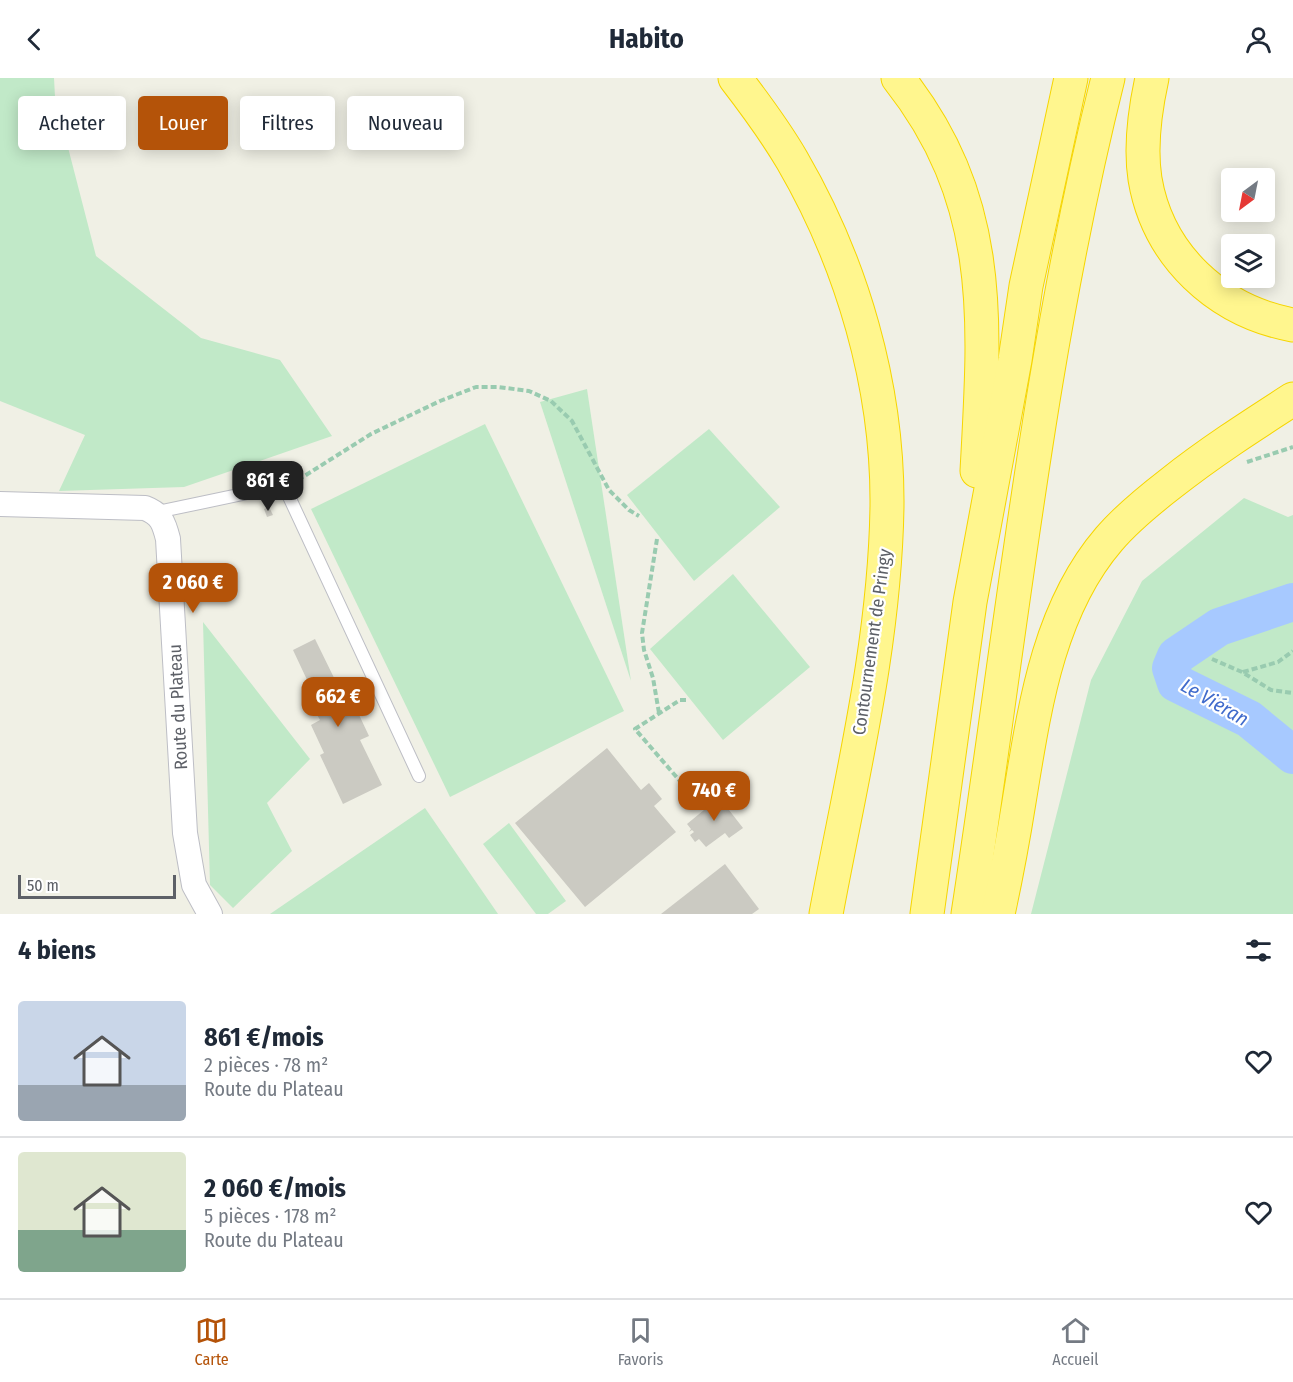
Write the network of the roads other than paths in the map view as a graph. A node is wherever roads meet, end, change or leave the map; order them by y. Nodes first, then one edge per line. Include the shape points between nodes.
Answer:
1 (735, 78) edge
2 (758, 78) edge
3 (898, 78) edge
4 (1071, 78) edge
5 (1108, 78) edge
6 (1152, 78) edge
7 (1293, 325) edge
8 (1293, 399) edge
9 (0, 504) edge
10 (157, 512) junction
11 (970, 602) junction
12 (419, 776) dead end
13 (210, 914) edge
14 (826, 914) edge
15 (843, 914) edge
16 (927, 914) edge
17 (969, 914) edge
18 (998, 914) edge

1 - 14 highway, Contournement de Pringy via 791,159 825,224 855,301 881,421 887,504 882,590 872,670
2 - 15 highway, Contournement de Pringy via 820,174 856,251 882,330 902,452 903,532 895,631
3 - 11 highway via 946,154 976,254 983,356
4 - 11 highway via 1026,286
5 - 17 highway via 1048,366
6 - 7 highway via 1144,141 1145,179 1163,234 1198,279 1220,297 1258,316
8 - 18 highway via 1205,457 1150,500 1108,540 1085,572 1063,617 1042,679
9 - 10 street via 145,508
10 - 12 lane via 285,488
10 - 13 street, Route du Plateau via 168,539 185,833 194,885
11 - 16 highway

